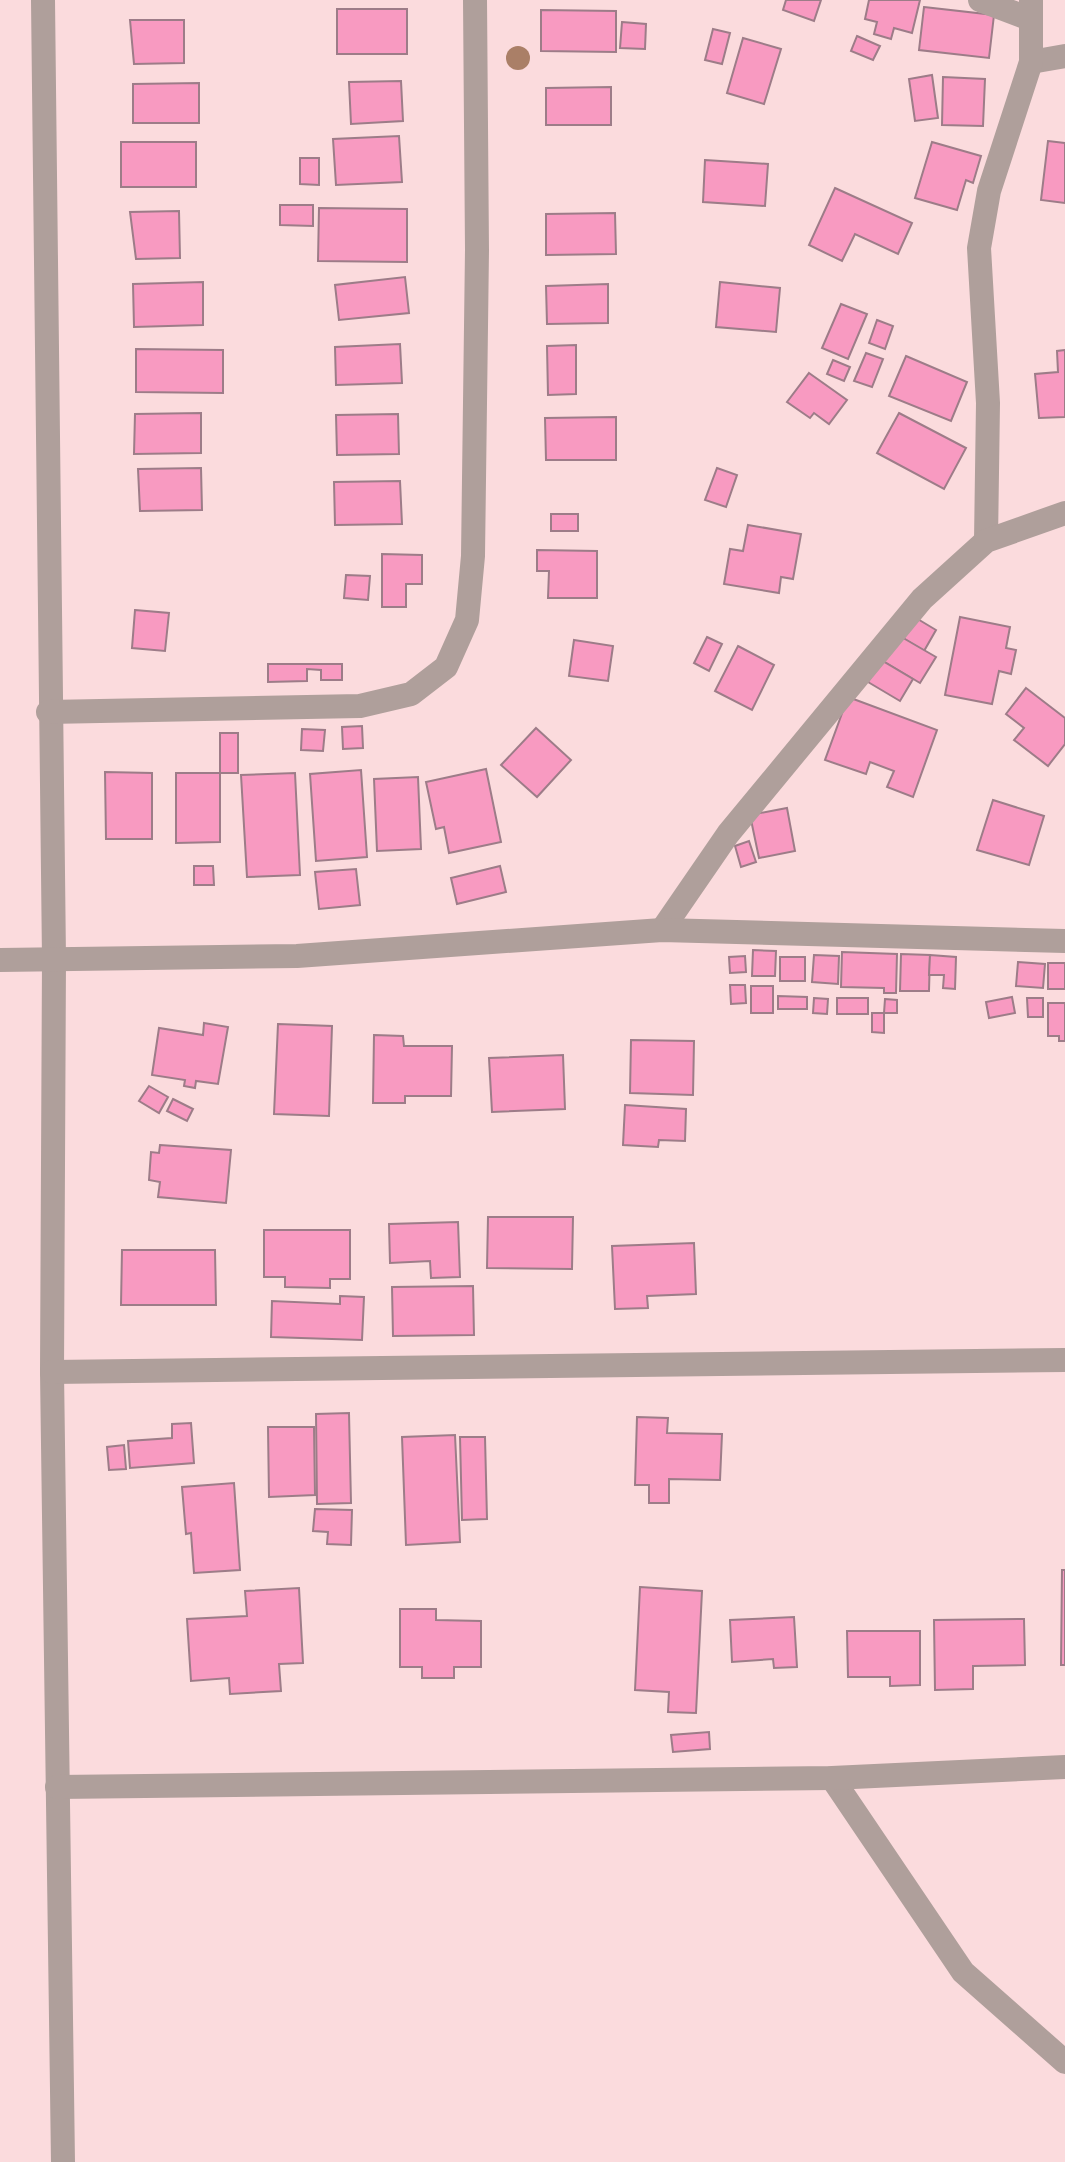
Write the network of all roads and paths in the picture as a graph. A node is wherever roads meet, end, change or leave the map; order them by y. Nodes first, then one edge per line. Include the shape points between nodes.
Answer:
1 (43, 0) edge
2 (475, 0) edge
3 (980, 0) edge
4 (1031, 9) edge
5 (1065, 56) edge
6 (1031, 62) junction
7 (1065, 513) edge
8 (986, 541) junction
9 (48, 712) junction
10 (662, 930) junction
11 (1065, 941) edge
12 (54, 959) junction
13 (0, 960) edge
14 (1065, 1360) edge
15 (52, 1372) junction
16 (1065, 1767) edge
17 (832, 1778) junction
18 (57, 1787) junction
19 (1065, 2062) edge
20 (63, 2162) edge

1 - 9 street
2 - 9 street via 473,556 467,620 446,667 411,694 360,706
3 - 4 street
4 - 6 street
5 - 6 street
6 - 8 street via 989,191 979,248 988,403
7 - 8 street
8 - 10 street via 922,599 789,756
9 - 12 street
10 - 11 street
10 - 12 street via 366,953
12 - 13 street
12 - 15 street
14 - 15 street
15 - 18 street
16 - 17 street
17 - 18 street
17 - 19 street via 963,1972
18 - 20 street

